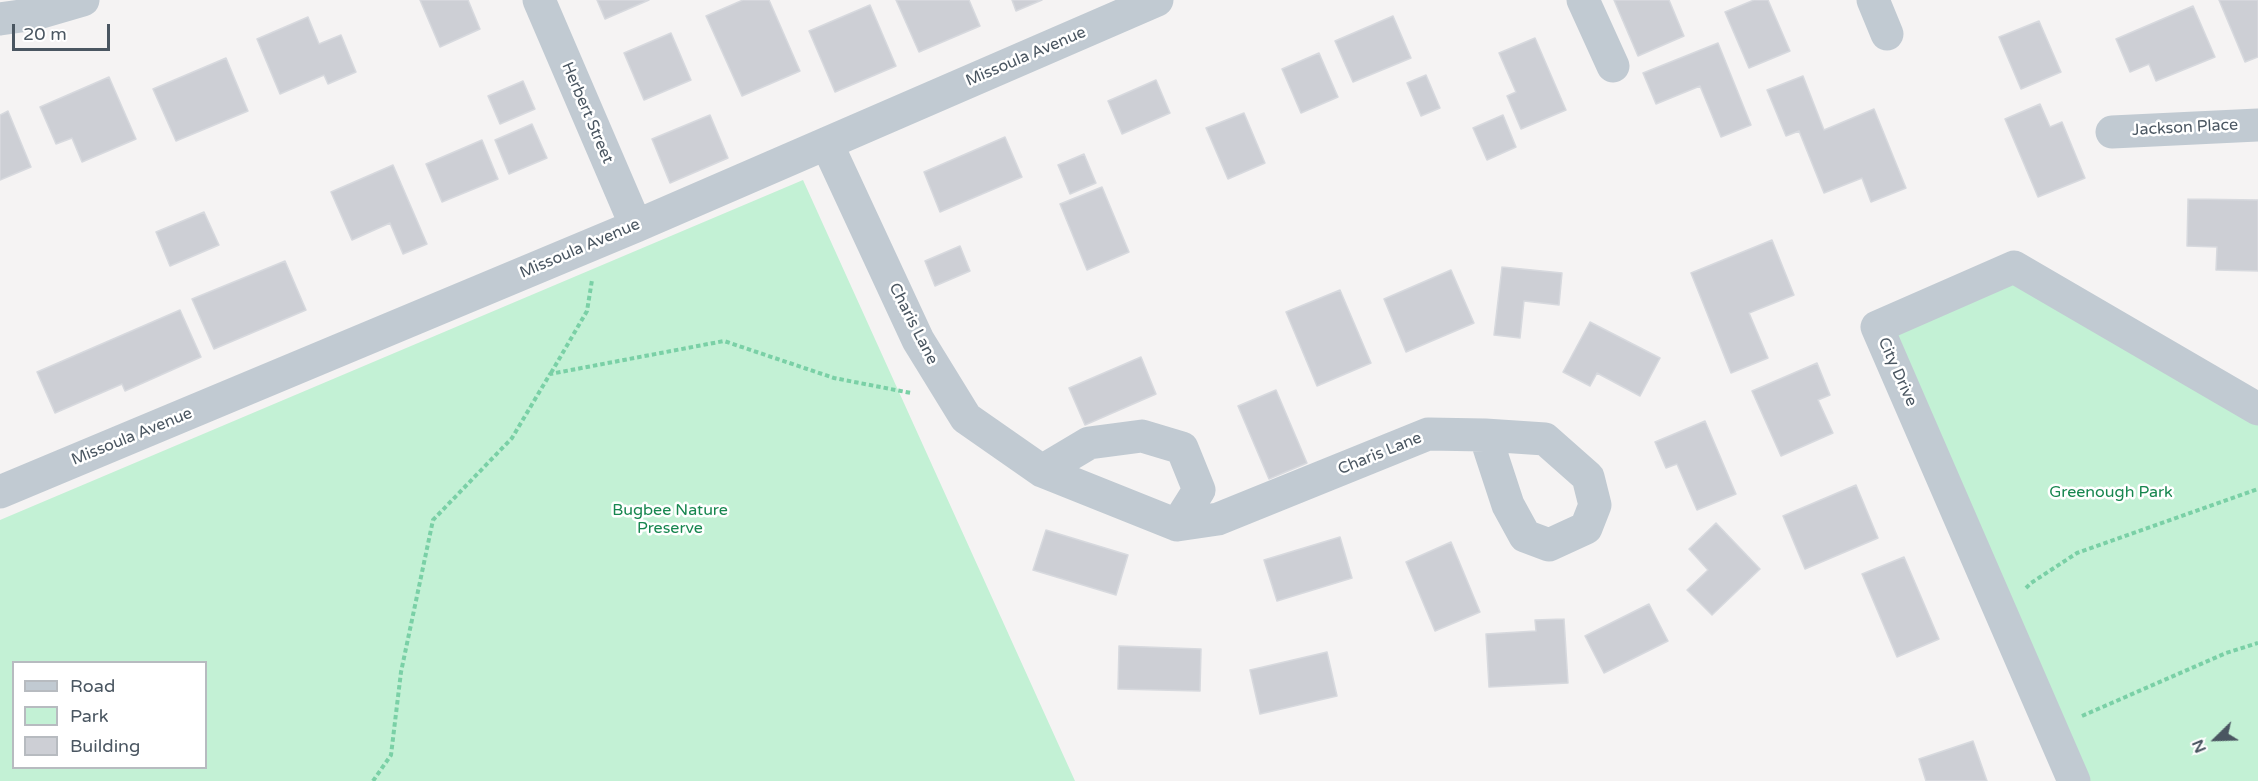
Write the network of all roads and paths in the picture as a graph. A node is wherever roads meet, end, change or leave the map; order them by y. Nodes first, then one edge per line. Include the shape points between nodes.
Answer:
1 (83, 0) edge
2 (539, 0) edge
3 (1157, 0) edge
4 (1583, 0) edge
5 (1873, 0) edge
6 (0, 19) edge
7 (1887, 34) dead end
8 (1613, 66) dead end
9 (2258, 125) edge
10 (2112, 132) dead end
11 (826, 144) junction
12 (636, 226) junction
13 (593, 273) dead end
14 (550, 374) junction
15 (942, 378) junction
16 (2258, 409) edge
17 (1485, 435) dead end
18 (1042, 471) junction
19 (2258, 489) edge
20 (0, 492) edge
21 (1177, 525) junction
22 (2004, 617) junction
23 (2258, 643) edge
24 (2053, 730) junction
25 (373, 781) edge
26 (2074, 781) edge

1 - 6 street
2 - 12 street, Herbert Street
3 - 11 street, Missoula Avenue
4 - 8 street
5 - 7 street
9 - 10 street, Jackson Place
11 - 12 street, Missoula Avenue
11 - 15 street, Charis Lane via 918,340
12 - 20 street, Missoula Avenue
13 - 14 path via 587,312
14 - 15 path via 724,341 834,378 910,394
14 - 25 path via 512,438 433,520 401,672 391,755
15 - 18 street, Charis Lane via 966,418
16 - 22 street, City Drive via 2014,267 1877,327
17 - 21 street, Charis Lane via 1428,434 1218,519
18 - 21 street, Charis Lane
18 - 21 street via 1089,443 1142,436 1182,448 1199,490
19 - 22 path via 2077,553 2031,583
22 - 24 street, City Drive
23 - 24 path via 2226,653
24 - 26 street, City Drive

